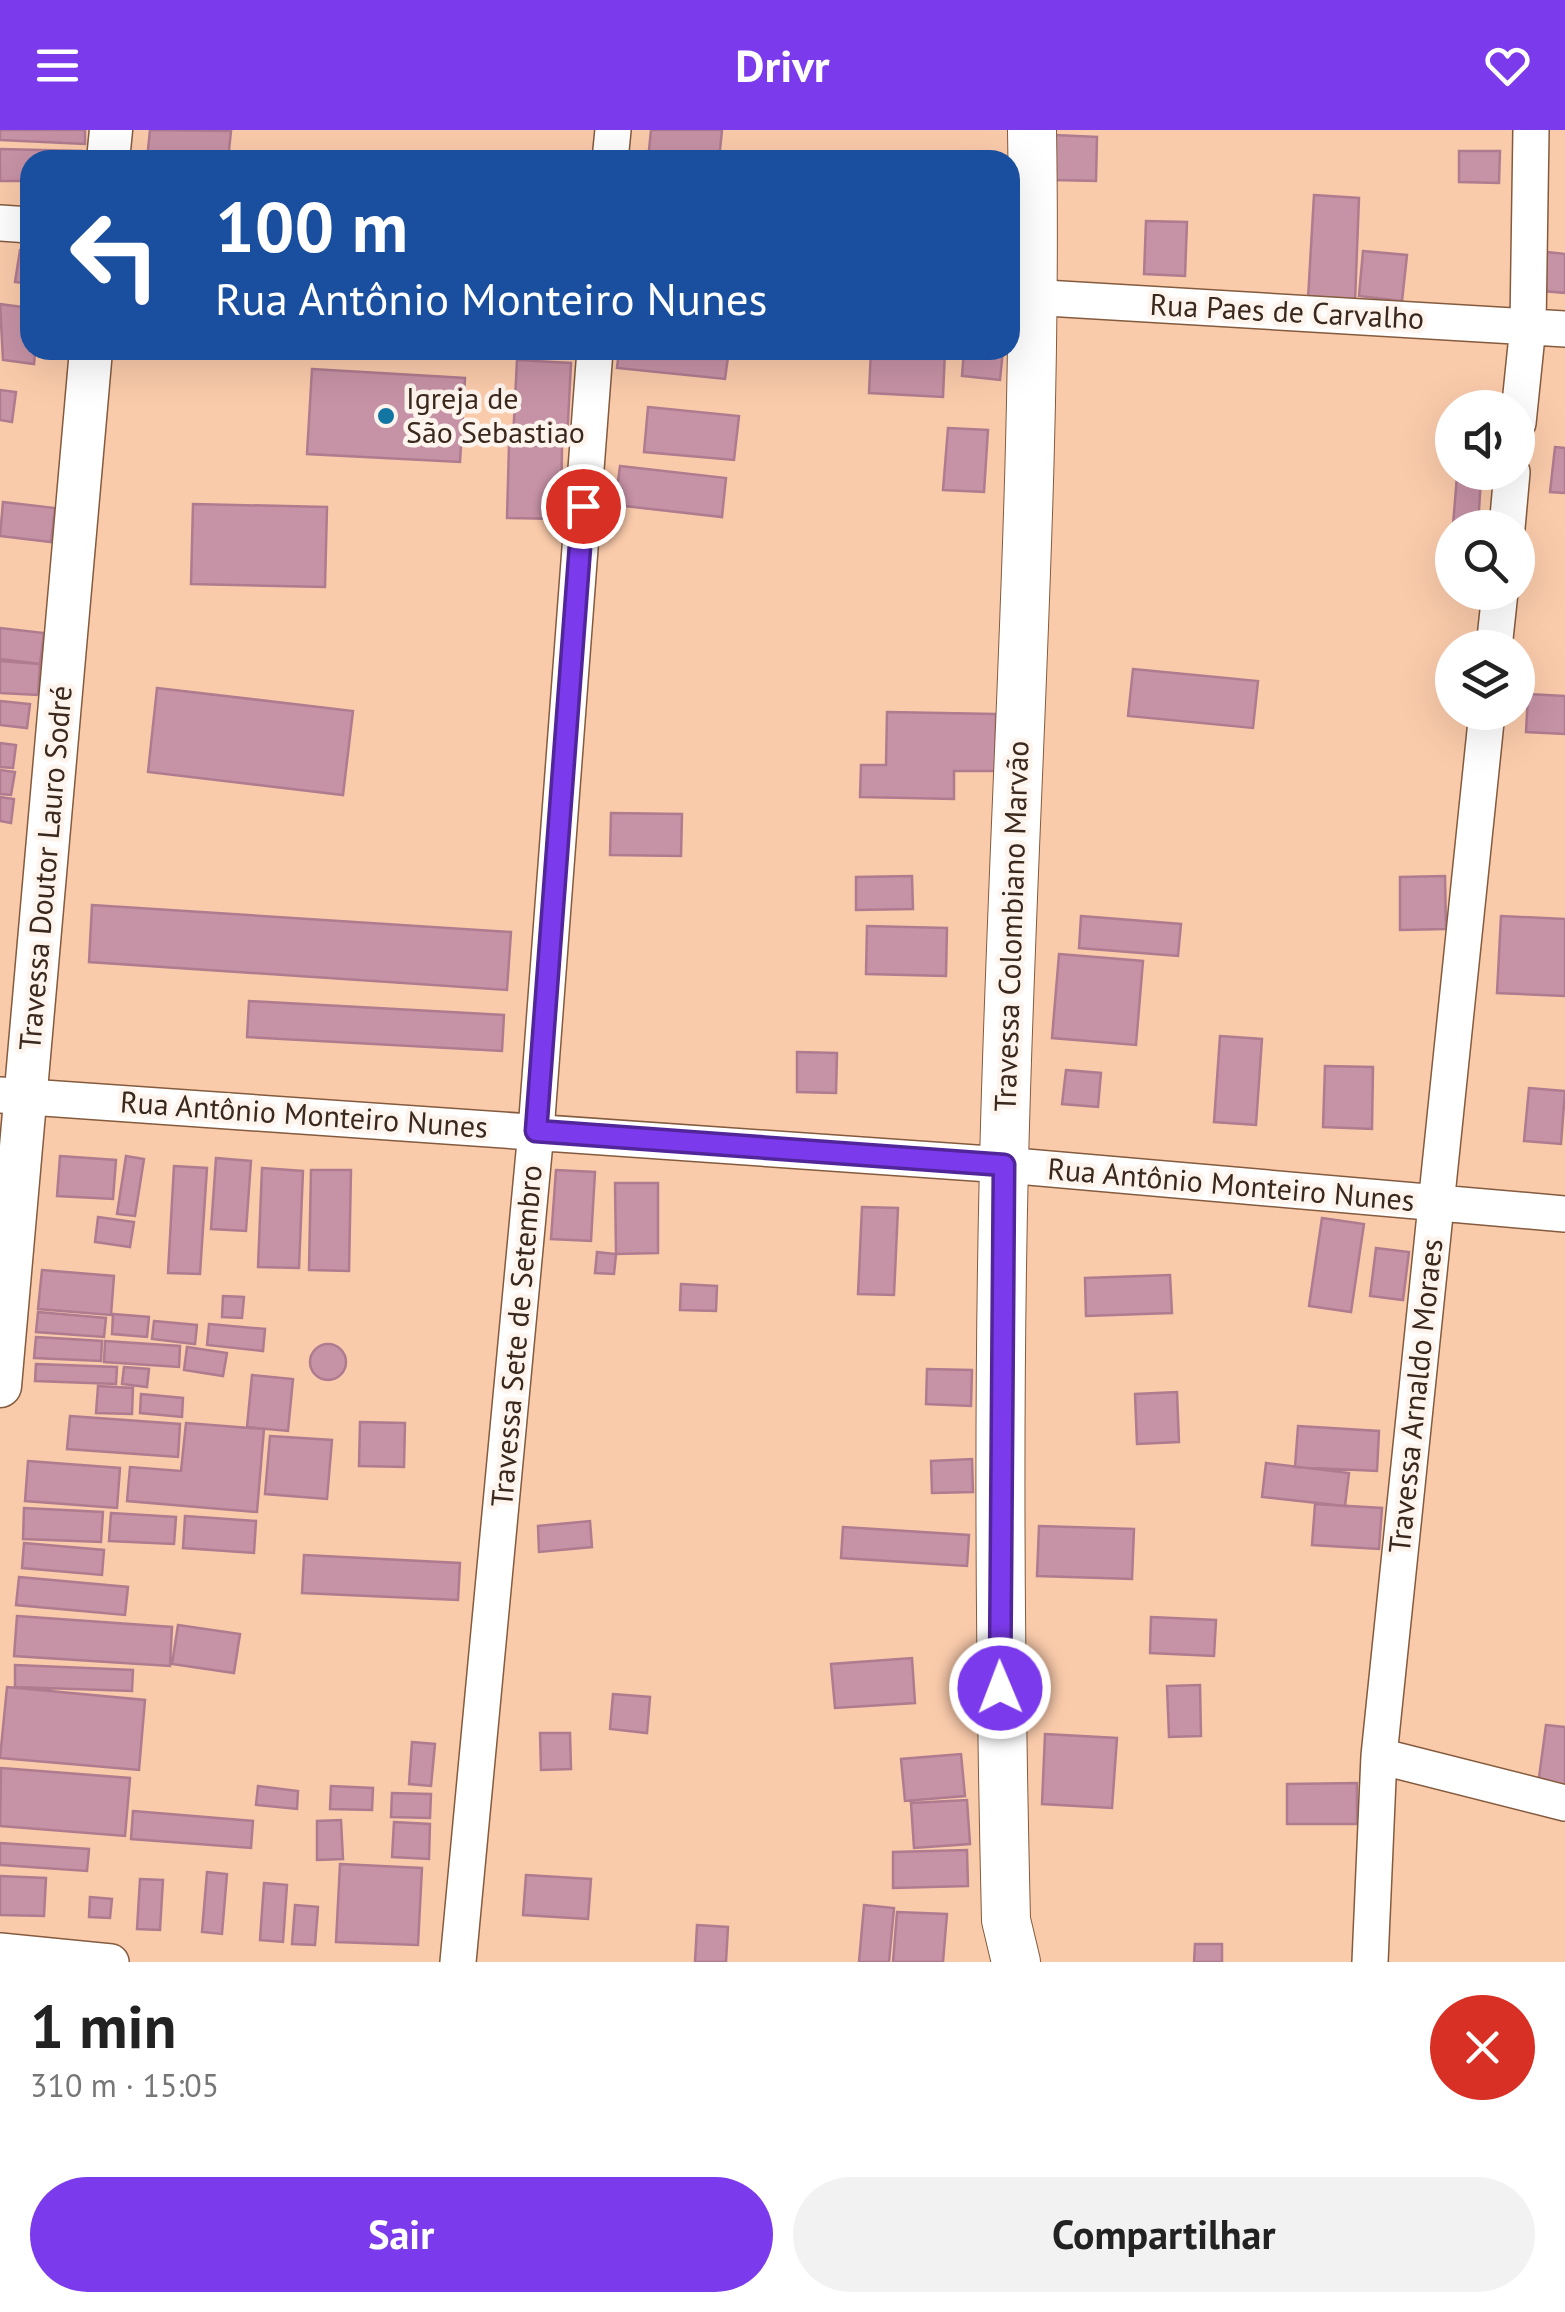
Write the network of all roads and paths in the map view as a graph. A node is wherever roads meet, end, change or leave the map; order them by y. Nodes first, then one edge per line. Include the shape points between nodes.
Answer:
1 (1032, 130) edge
2 (1532, 130) edge
3 (1022, 297) edge
4 (1528, 326) junction
5 (1565, 329) edge
6 (90, 360) edge
7 (593, 360) edge
8 (1521, 390) edge
9 (1485, 730) edge
10 (13, 1096) edge
11 (536, 1131) junction
12 (1004, 1165) junction
13 (1436, 1202) junction
14 (1565, 1214) edge
15 (0, 1386) edge
16 (1379, 1756) junction
17 (1565, 1803) edge
18 (0, 1950) edge
19 (111, 1962) edge
20 (458, 1962) edge
21 (1016, 1962) edge
22 (1370, 1962) edge

1 - 3 main road, Travessa Colombiano Marvão
2 - 4 street
3 - 4 street, Rua Paes de Carvalho
3 - 12 main road, Travessa Colombiano Marvão
4 - 5 street, Rua Paes de Carvalho
4 - 8 street
6 - 10 street, Travessa Doutor Lauro Sodré
7 - 11 street, Travessa Sete de Setembro
9 - 13 street, Travessa Arnaldo Moraes
10 - 11 street, Rua Antônio Monteiro Nunes
10 - 15 street, Travessa Doutor Lauro Sodré
11 - 12 street, Rua Antônio Monteiro Nunes
11 - 20 street, Travessa Sete de Setembro
12 - 13 street, Rua Antônio Monteiro Nunes
12 - 21 main road, Travessa Colombiano Marvão via 1000,1649 1006,1920
13 - 14 street, Rua Antônio Monteiro Nunes
13 - 16 street, Travessa Arnaldo Moraes
16 - 17 street
16 - 22 street, Travessa Arnaldo Moraes
18 - 19 street

